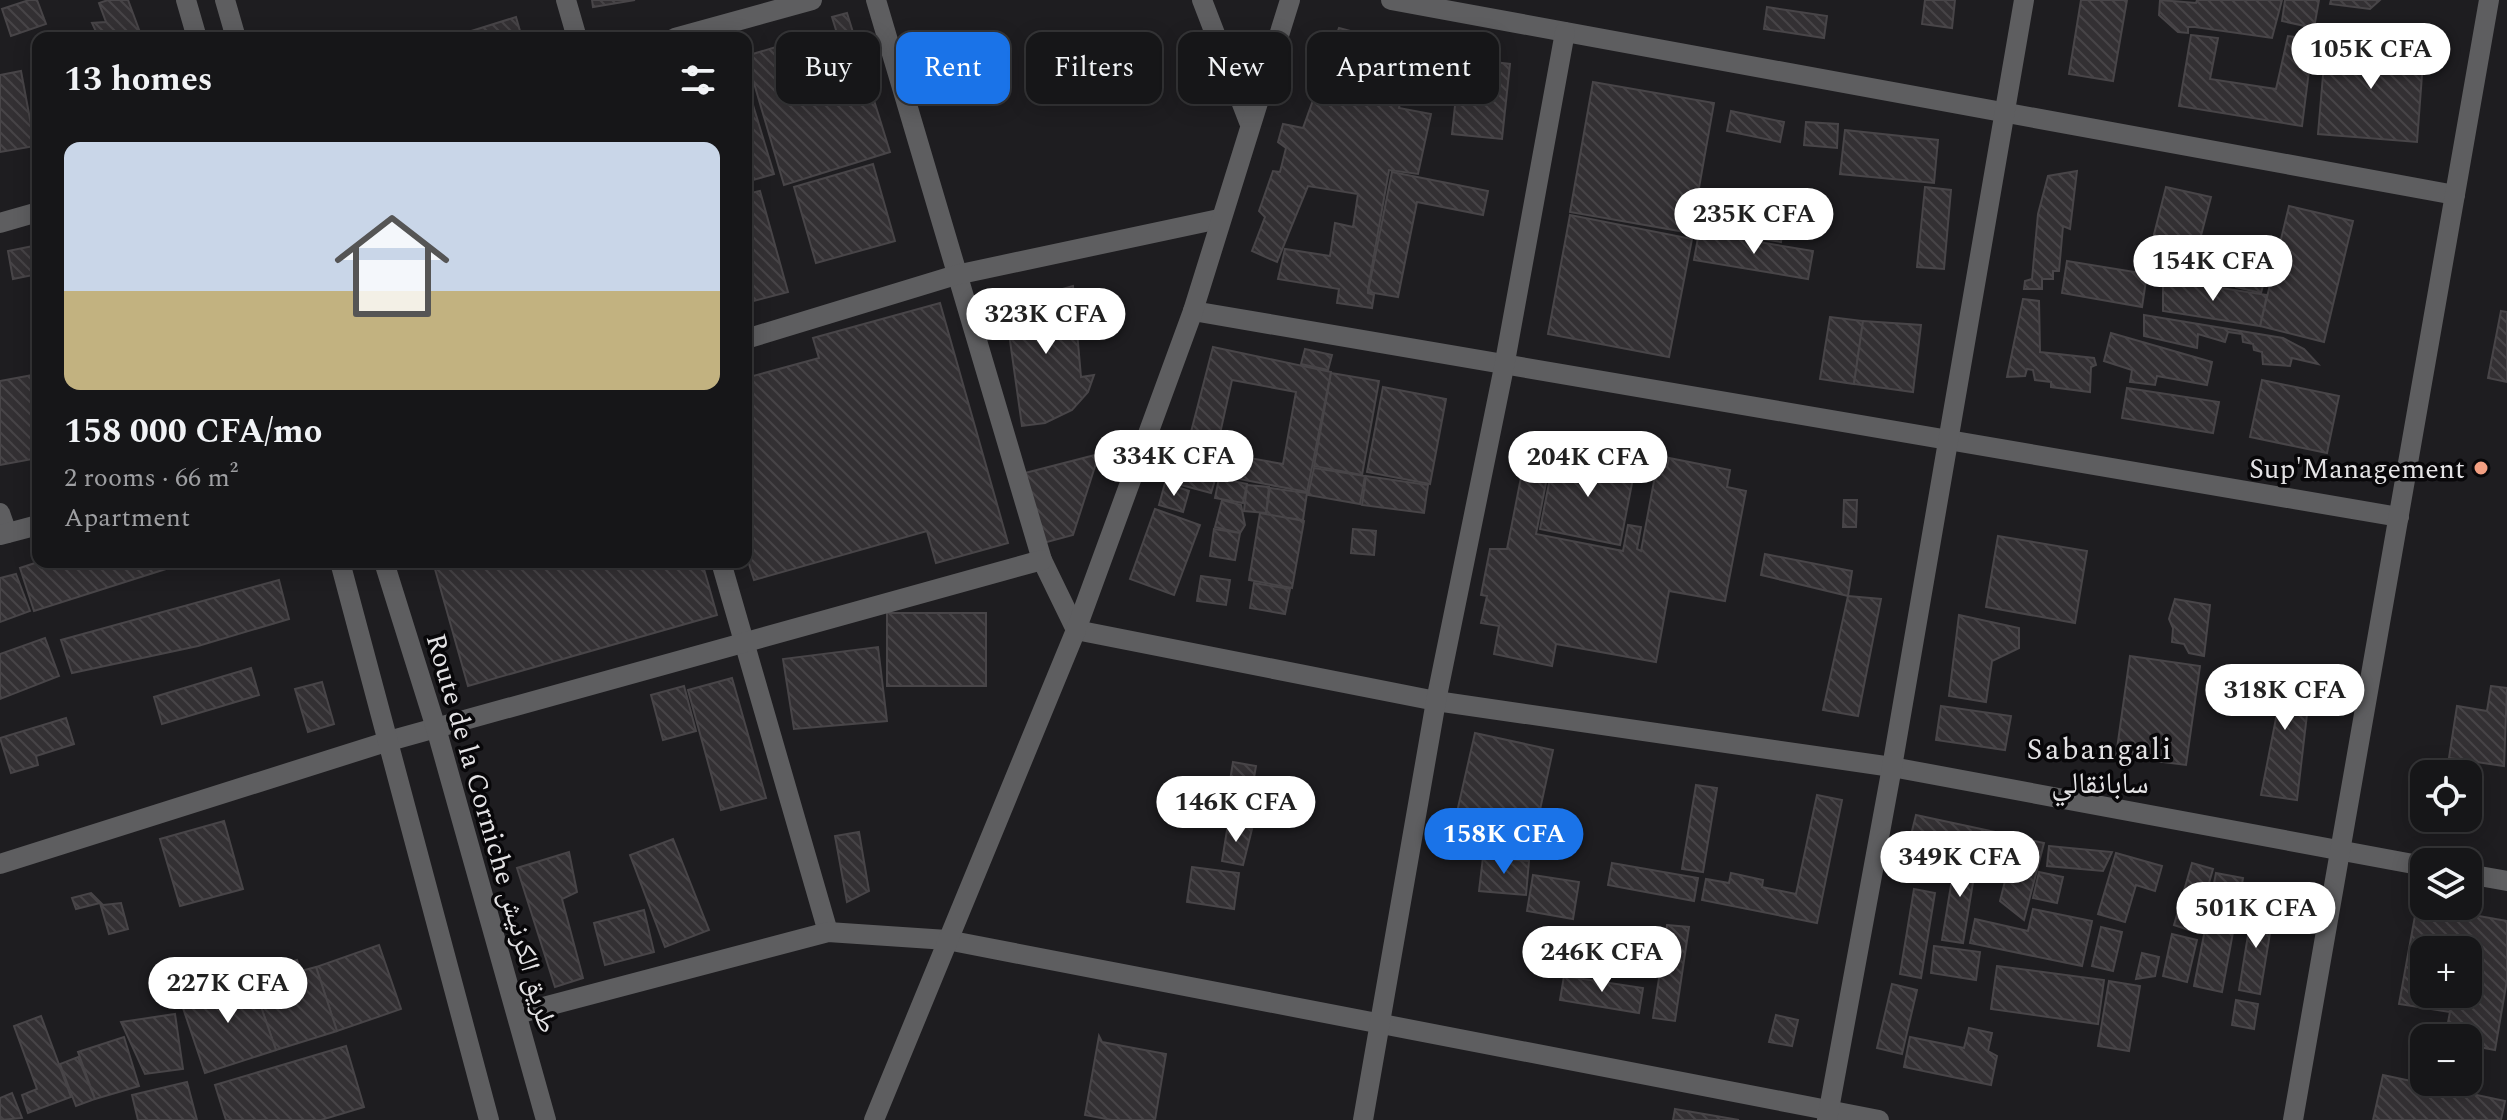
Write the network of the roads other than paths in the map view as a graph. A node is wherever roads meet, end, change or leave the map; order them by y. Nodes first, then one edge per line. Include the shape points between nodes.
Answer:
1 (186, 0) edge
2 (225, 0) edge
3 (566, 0) edge
4 (812, 0) edge
5 (876, 0) edge
6 (1202, 0) edge
7 (1290, 0) edge
8 (1391, 0) edge
9 (2024, 0) edge
10 (2489, 0) edge
11 (195, 32) edge
12 (234, 32) edge
13 (575, 32) edge
14 (697, 32) edge
15 (1565, 32) junction
16 (2005, 110) junction
17 (1249, 122) junction
18 (2455, 195) junction
19 (32, 214) edge
20 (1219, 219) junction
21 (0, 223) edge
22 (956, 275) junction
23 (1193, 311) junction
24 (752, 337) edge
25 (1504, 367) junction
26 (1946, 441) junction
27 (0, 513) edge
28 (2399, 517) junction
29 (32, 527) edge
30 (4, 534) edge
31 (1042, 560) junction
32 (342, 568) edge
33 (386, 568) edge
34 (723, 568) edge
35 (1076, 630) junction
36 (746, 644) junction
37 (1436, 701) junction
38 (436, 728) junction
39 (389, 741) junction
40 (1892, 767) junction
41 (2341, 851) junction
42 (2410, 863) edge
43 (0, 864) edge
44 (2482, 877) edge
45 (2507, 881) edge
46 (828, 932) junction
47 (947, 940) junction
48 (517, 1014) junction
49 (1382, 1021) junction
50 (1827, 1116) edge
51 (489, 1120) edge
52 (546, 1120) edge
53 (874, 1120) edge
54 (1363, 1120) edge
55 (1879, 1120) edge
56 (2293, 1120) edge

1 - 11 street
2 - 12 street
3 - 13 street
4 - 14 street
5 - 22 street
6 - 17 street
7 - 17 street
8 - 15 street
9 - 16 street
10 - 18 street
15 - 16 street
15 - 25 street
16 - 18 street
16 - 26 street
17 - 20 street
18 - 28 street
19 - 21 street
20 - 22 street
20 - 23 street
22 - 24 street
22 - 31 street
23 - 25 street
23 - 35 street
25 - 26 street
25 - 37 street
26 - 28 street
26 - 40 street
27 - 30 street
28 - 41 street
29 - 30 street
31 - 35 street
31 - 36 street
32 - 39 street
33 - 38 street, Route de la Corniche طريق الكرنيش
34 - 36 street
35 - 37 street
35 - 47 street
36 - 38 street
36 - 46 street
37 - 40 street
37 - 49 street
38 - 39 street
38 - 48 street, Route de la Corniche طريق الكرنيش
39 - 43 street
39 - 51 street
40 - 41 street
40 - 50 street
41 - 42 street
41 - 56 street
44 - 45 street
46 - 47 street
46 - 48 street
47 - 49 street
47 - 53 street
48 - 52 street, Route de la Corniche طريق الكرنيش
49 - 50 street
49 - 54 street
50 - 55 street

